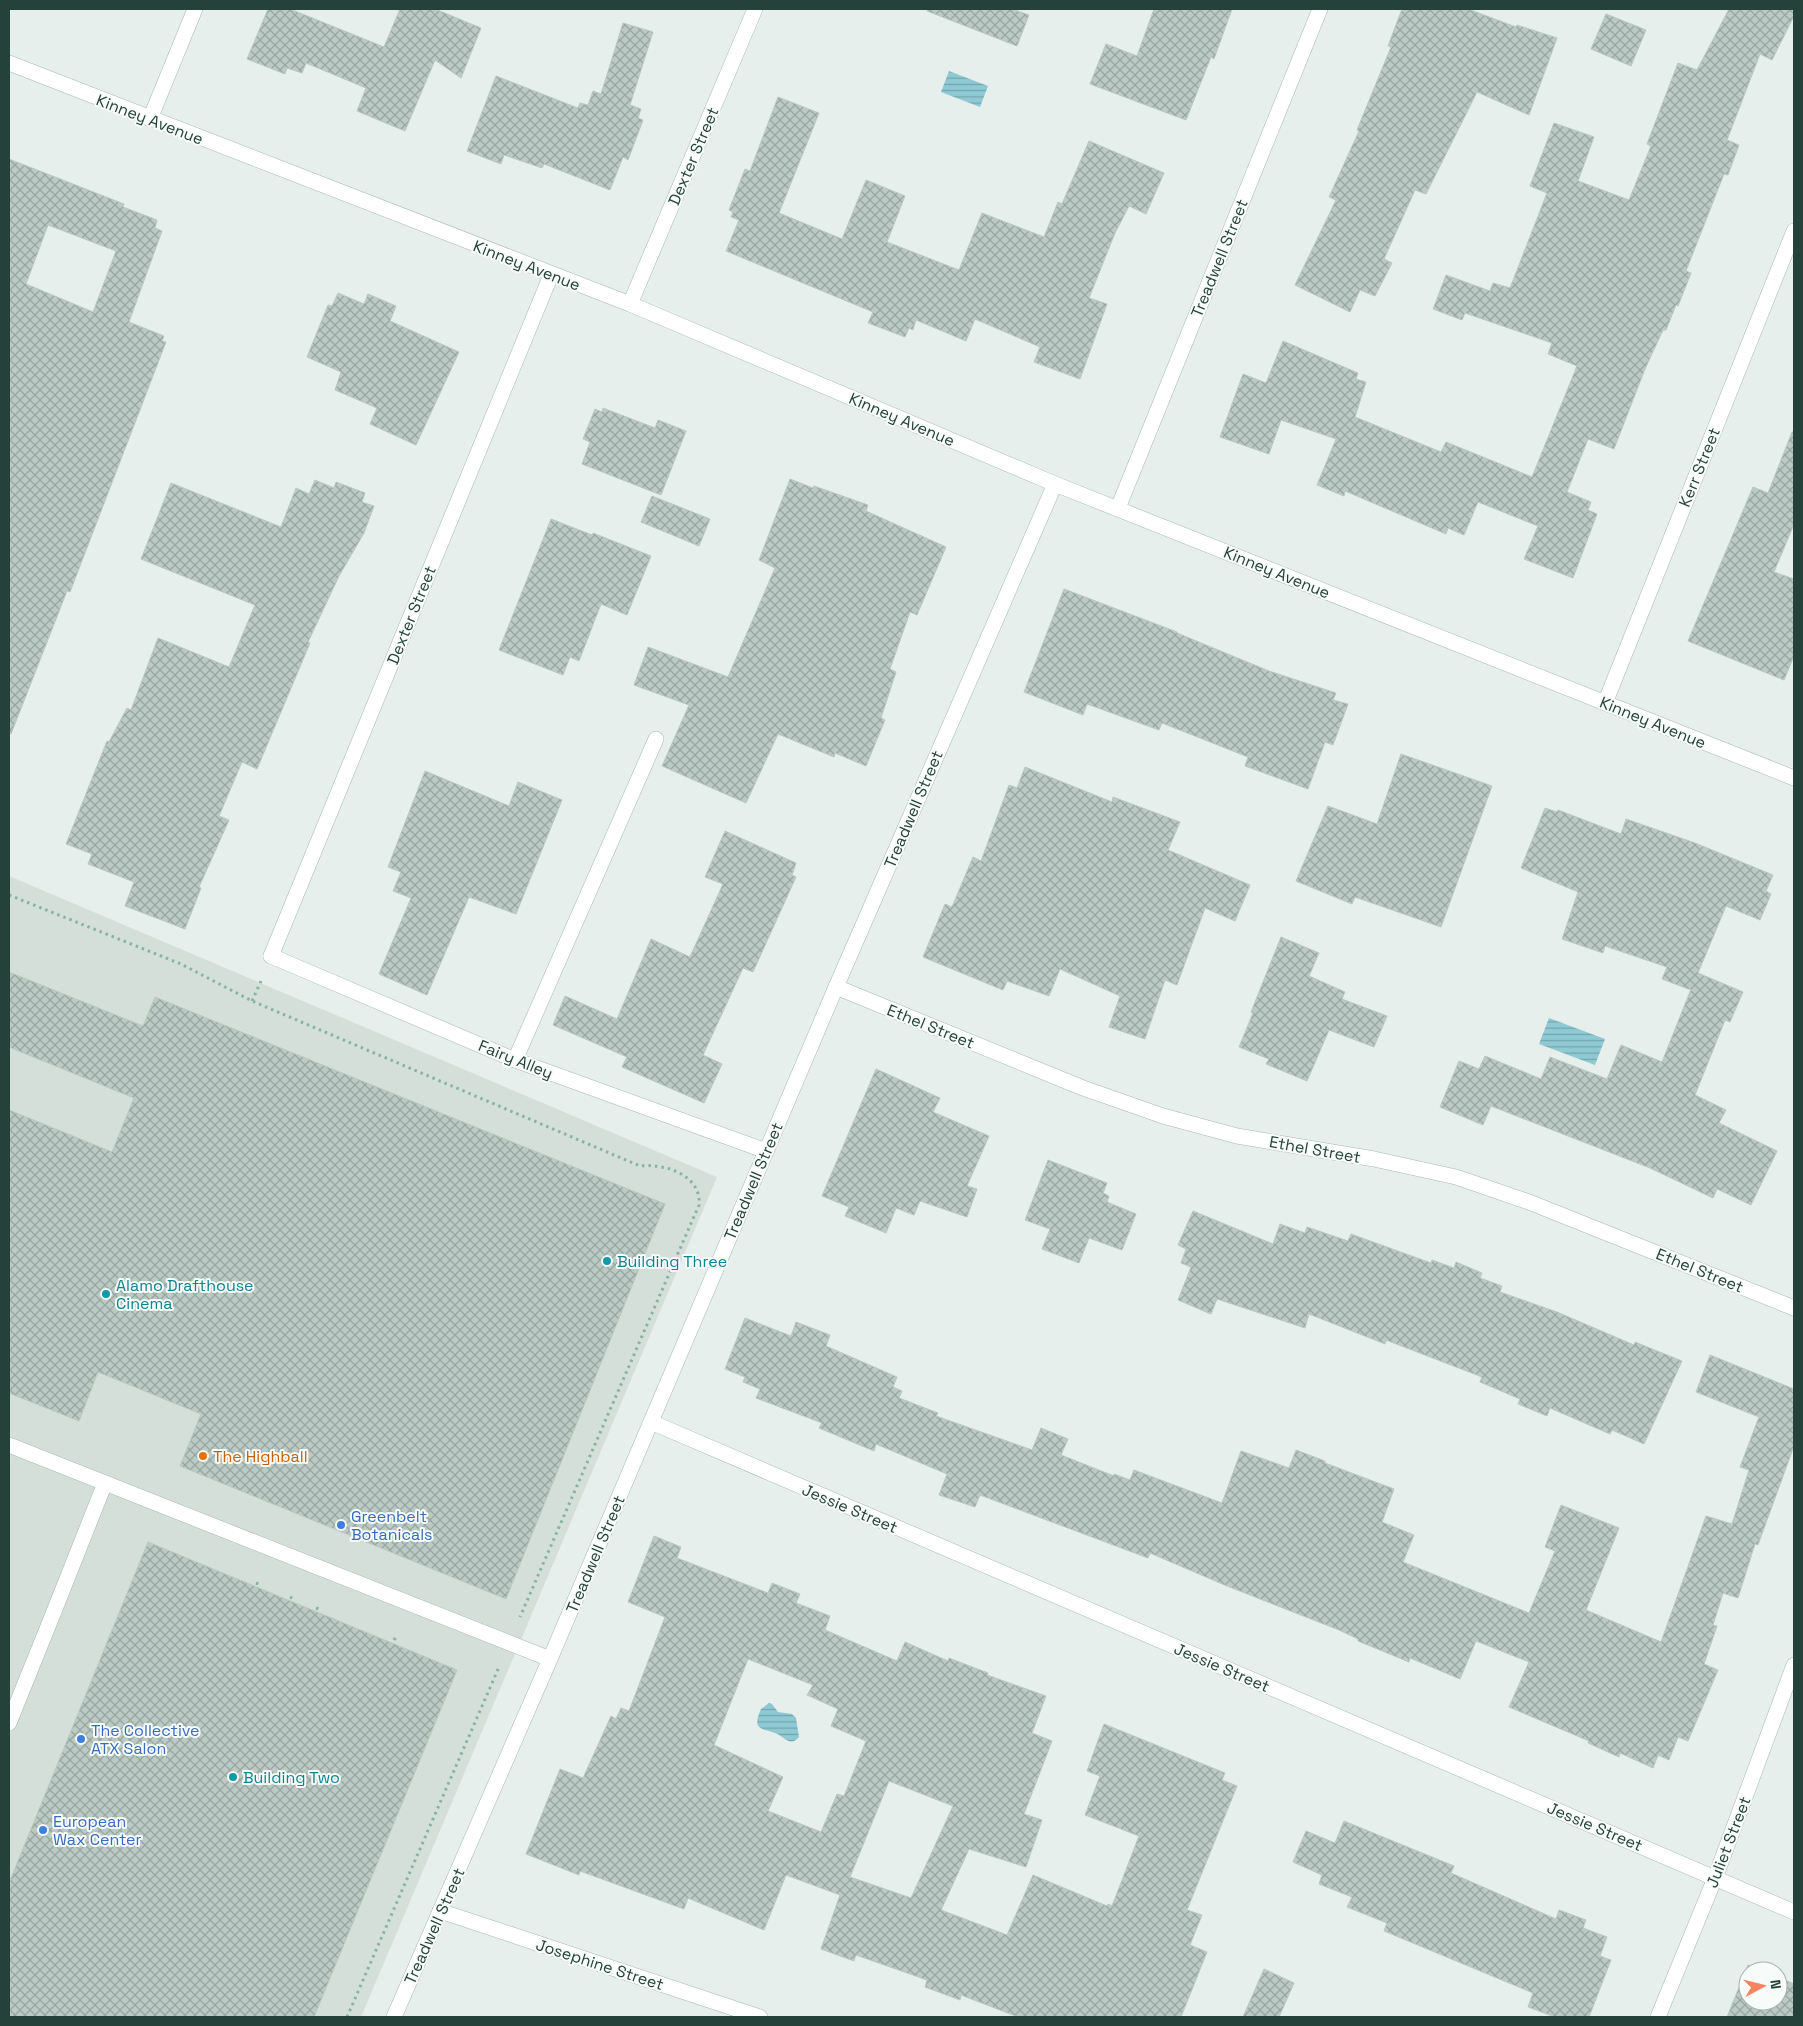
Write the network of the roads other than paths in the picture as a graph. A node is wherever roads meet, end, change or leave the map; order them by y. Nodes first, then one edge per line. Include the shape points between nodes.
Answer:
1 (195, 9) edge
2 (755, 9) edge
3 (1320, 9) edge
4 (9, 63) edge
5 (150, 119) junction
6 (1794, 231) edge
7 (551, 275) junction
8 (630, 304) junction
9 (1055, 484) junction
10 (1118, 508) junction
11 (1604, 703) junction
12 (656, 739) dead end
13 (1794, 778) edge
14 (271, 956) joint
15 (836, 987) junction
16 (515, 1060) junction
17 (766, 1152) junction
18 (1794, 1308) edge
19 (651, 1422) junction
20 (9, 1445) edge
21 (105, 1483) junction
22 (550, 1659) junction
23 (1794, 1665) edge
24 (9, 1724) edge
25 (1715, 1878) junction
26 (440, 1911) junction
27 (1794, 1912) edge
28 (394, 2017) edge
29 (760, 2017) edge
30 (1658, 2017) edge

1 - 5 street
2 - 8 street, Dexter Street
3 - 10 street, Treadwell Street
4 - 5 street, Kinney Avenue
5 - 7 street, Kinney Avenue
6 - 11 street, Kerr Street
7 - 8 street, Kinney Avenue
7 - 14 street, Dexter Street
8 - 9 street, Kinney Avenue
9 - 10 street, Kinney Avenue
9 - 15 street, Treadwell Street
10 - 11 street, Kinney Avenue
11 - 13 street, Kinney Avenue
12 - 16 street
14 - 16 street, Fairy Alley
15 - 17 street, Treadwell Street
15 - 18 street, Ethel Street via 1082,1088 1163,1116 1237,1136 1374,1159 1456,1177 1529,1202
16 - 17 street, Fairy Alley
17 - 19 street, Treadwell Street
19 - 22 street, Treadwell Street
19 - 25 street, Jessie Street
20 - 21 street
21 - 22 street
21 - 24 street
22 - 26 street, Treadwell Street
23 - 25 street, Juliet Street
25 - 27 street, Jessie Street
25 - 30 street, Juliet Street
26 - 28 street, Treadwell Street
26 - 29 street, Josephine Street

